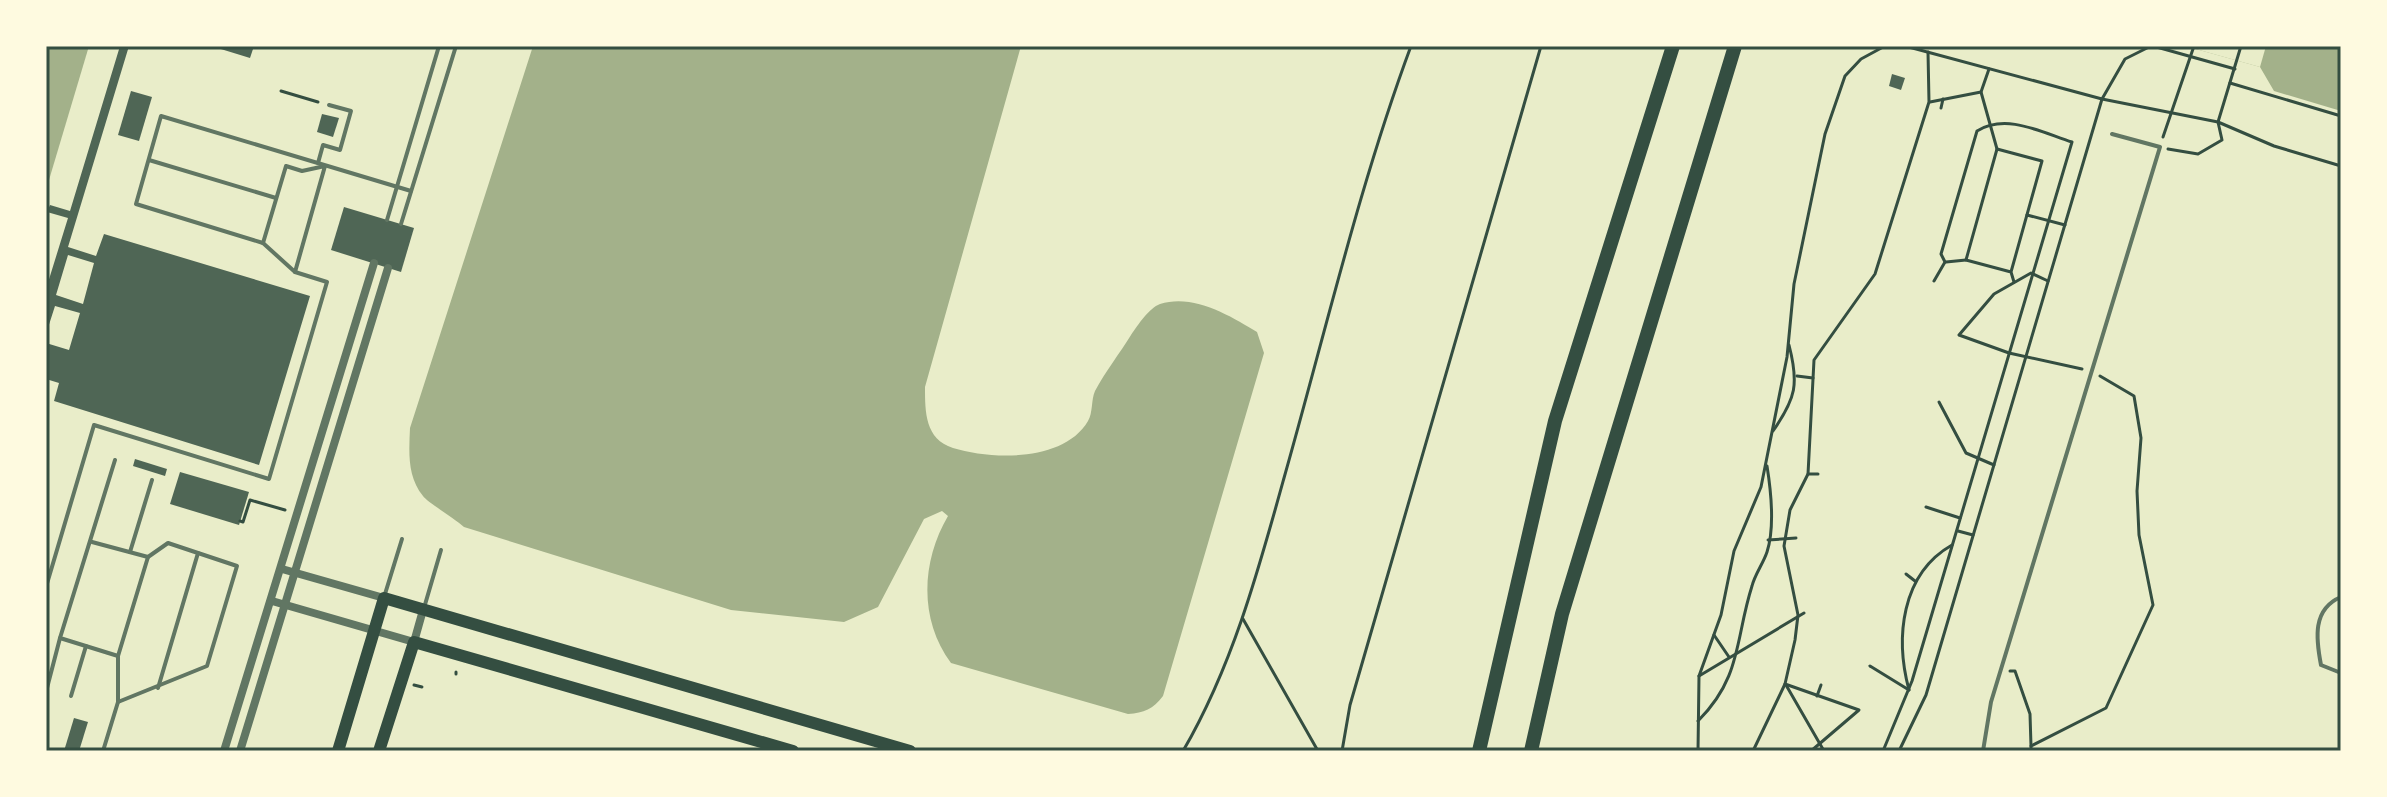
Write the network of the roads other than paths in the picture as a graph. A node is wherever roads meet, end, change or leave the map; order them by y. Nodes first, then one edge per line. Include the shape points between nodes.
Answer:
1 (439, 46) edge
2 (456, 46) edge
3 (1673, 46) edge
4 (1735, 46) edge
5 (329, 105) road end
6 (2112, 134) dead end
7 (289, 155) junction
8 (149, 160) junction
9 (318, 163) junction
10 (286, 166) junction
11 (325, 166) junction
12 (397, 187) junction
13 (411, 191) junction
14 (276, 198) junction
15 (387, 220) dead end
16 (401, 224) dead end
17 (263, 243) junction
18 (374, 263) dead end
19 (388, 268) dead end
20 (295, 272) junction
21 (115, 460) dead end
22 (152, 480) dead end
23 (402, 539) dead end
24 (92, 542) junction
25 (441, 550) dead end
26 (130, 552) junction
27 (198, 553) junction
28 (148, 557) junction
29 (282, 569) junction
30 (295, 573) junction
31 (46, 587) edge
32 (2341, 597) edge
33 (384, 598) junction
34 (272, 601) junction
35 (286, 605) junction
36 (423, 610) junction
37 (375, 630) junction
38 (60, 638) junction
39 (414, 642) junction
40 (86, 646) junction
41 (118, 656) junction
42 (2341, 673) edge
43 (47, 688) edge
44 (158, 688) junction
45 (71, 696) dead end
46 (118, 702) junction
47 (103, 751) edge
48 (224, 751) edge
49 (240, 751) edge
50 (338, 751) edge
51 (379, 751) edge
52 (793, 751) edge
53 (910, 751) edge
54 (1479, 751) edge
55 (1531, 751) edge
56 (1983, 751) edge

1 - 12 lane
2 - 13 lane
3 - 54 highway via 1555,421
4 - 55 highway via 1562,614
5 - 9 lane via 351,111 340,150 323,145
6 - 56 lane via 2160,147 1991,702
7 - 8 lane via 161,116
7 - 9 lane
7 - 10 lane
8 - 14 lane
8 - 17 lane via 136,204
9 - 11 lane
10 - 11 lane via 302,171
10 - 14 lane
11 - 12 lane
11 - 20 lane
12 - 13 lane
12 - 15 lane
13 - 16 lane
14 - 17 lane
17 - 20 lane
18 - 29 street
19 - 30 street
20 - 31 lane via 327,282 269,479 94,425
21 - 24 lane
22 - 26 lane
23 - 33 lane
24 - 26 lane
24 - 38 lane
25 - 36 lane
26 - 28 lane
27 - 28 lane via 168,543
27 - 44 lane
27 - 44 lane via 237,566 207,666
28 - 41 lane
29 - 30 street
29 - 34 street
30 - 33 street
30 - 35 street
32 - 42 lane via 2320,616 2316,641 2321,665
33 - 36 main road
33 - 37 main road
34 - 35 street
34 - 48 street
35 - 37 street
35 - 49 street
36 - 39 street
36 - 53 main road
37 - 39 street
37 - 50 main road
38 - 40 lane
38 - 43 lane
39 - 51 main road
39 - 52 main road
40 - 41 lane
40 - 45 lane
41 - 46 lane
44 - 46 lane
46 - 47 lane

